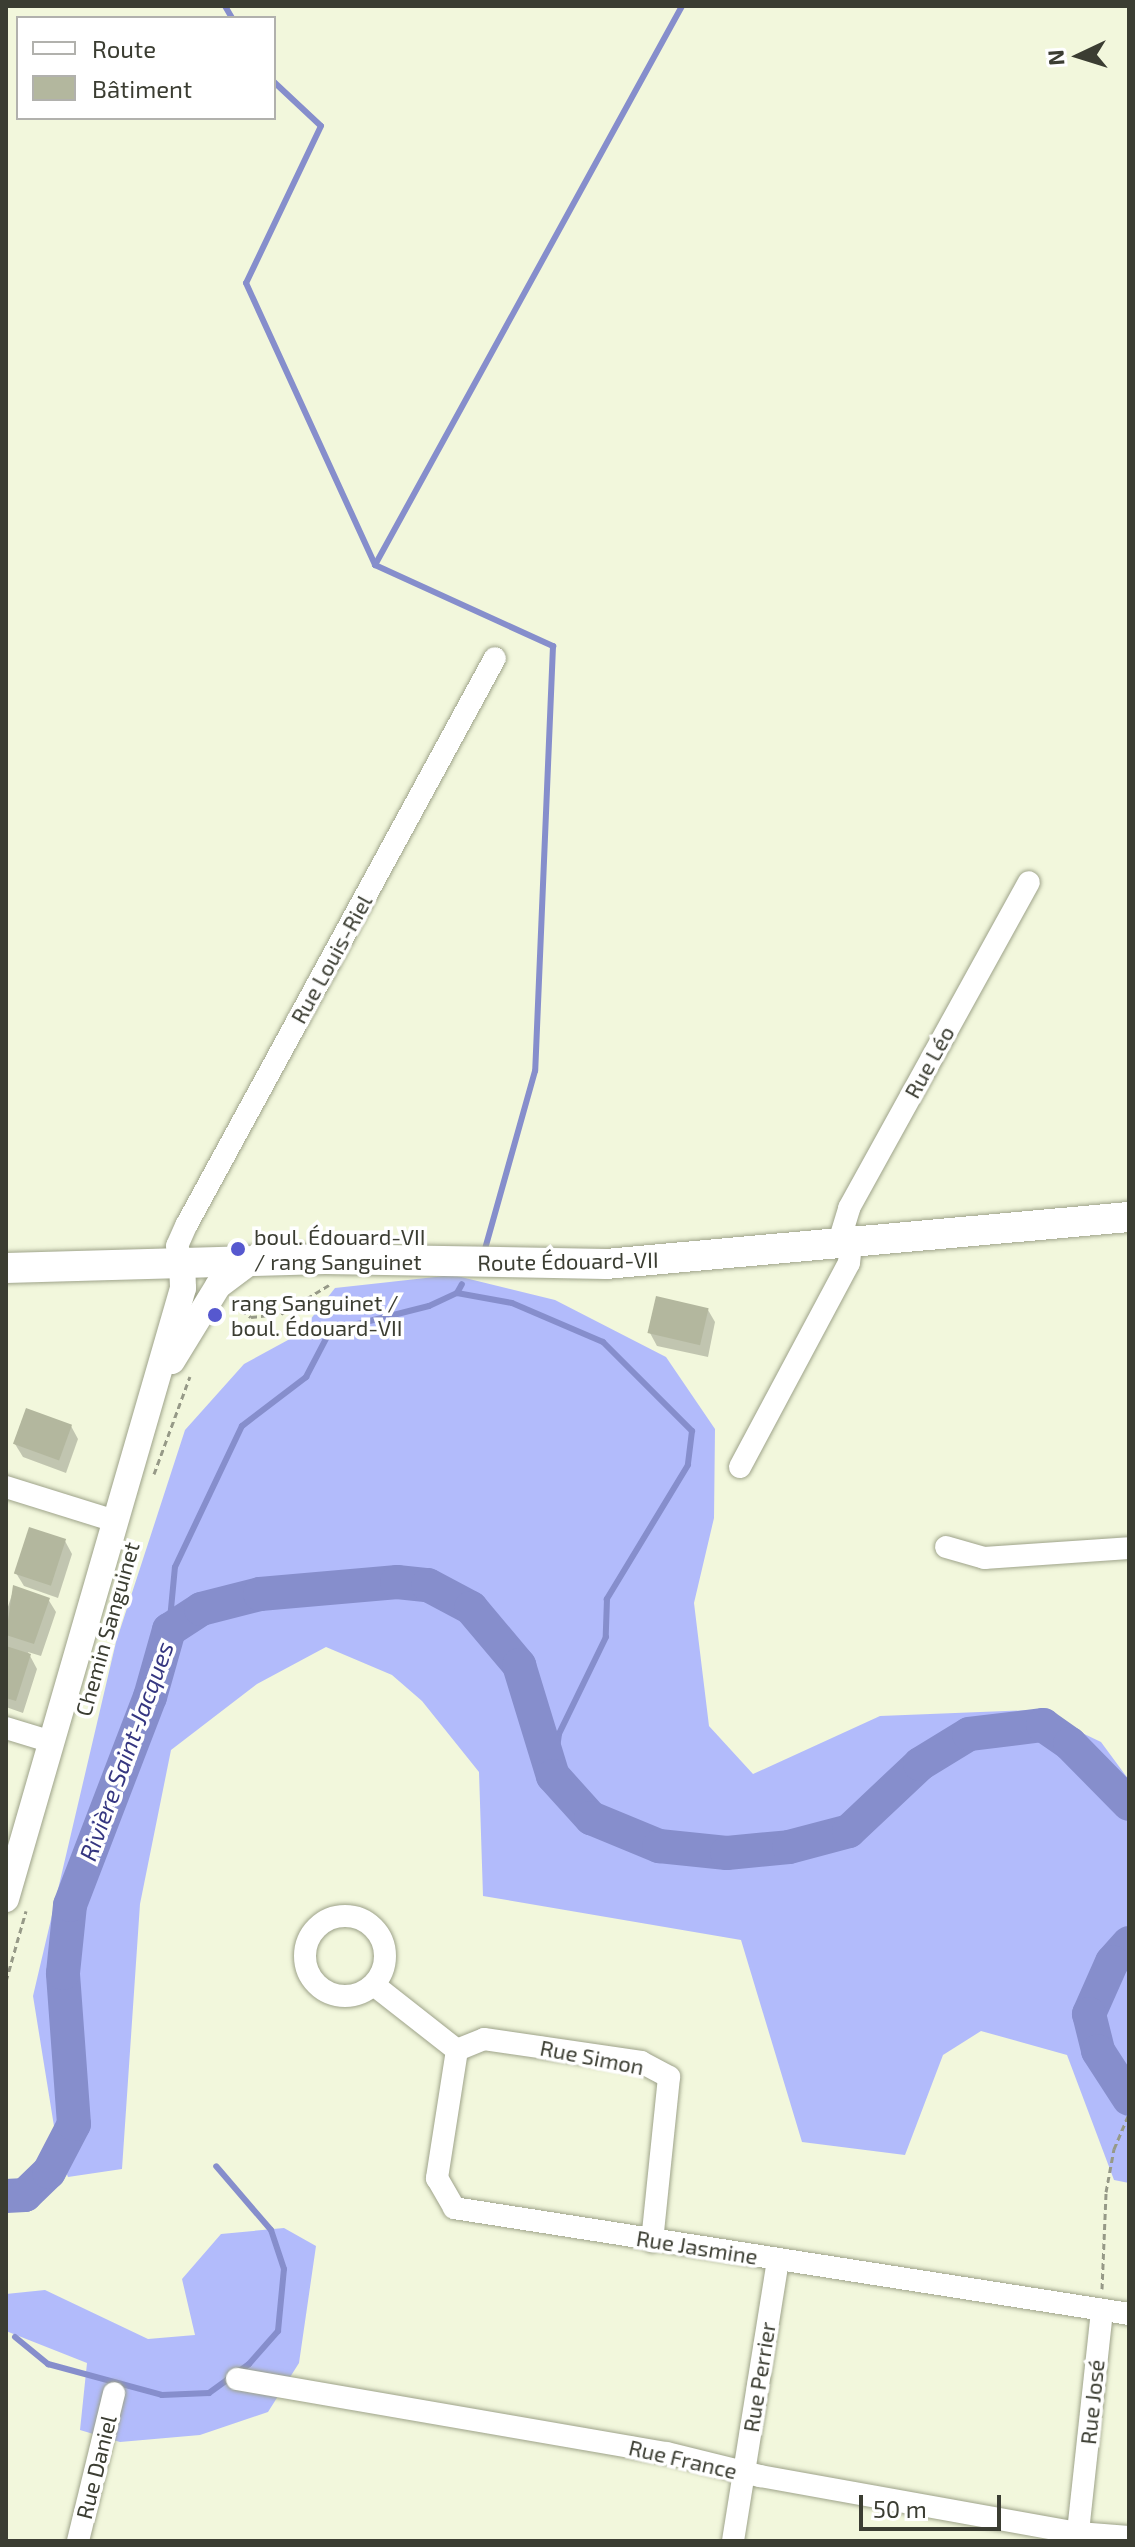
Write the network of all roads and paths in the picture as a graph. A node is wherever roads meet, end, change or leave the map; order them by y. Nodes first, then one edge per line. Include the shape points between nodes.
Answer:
1 (495, 658) dead end
2 (1029, 882) dead end
3 (1129, 1217) edge
4 (844, 1244) junction
5 (251, 1261) junction
6 (182, 1262) junction
7 (6, 1268) edge
8 (230, 1297) dead end
9 (225, 1306) dead end
10 (194, 1363) dead end
11 (156, 1383) junction
12 (740, 1467) dead end
13 (152, 1482) dead end
14 (6, 1487) edge
15 (115, 1521) junction
16 (946, 1547) dead end
17 (1129, 1548) edge
18 (6, 1728) edge
19 (52, 1742) junction
20 (18, 1898) edge
21 (6, 1981) edge
22 (374, 1985) dead end
23 (457, 2050) junction
24 (1129, 2113) edge
25 (652, 2241) junction
26 (778, 2260) junction
27 (1102, 2311) junction
28 (1129, 2314) edge
29 (237, 2379) dead end
30 (114, 2393) dead end
31 (744, 2472) junction
32 (1078, 2537) edge
33 (1129, 2537) edge
34 (78, 2541) edge
35 (733, 2541) edge

1 - 6 street, Rue Louis-Riel via 187,1224 177,1246
2 - 4 street, Rue Léo via 843,1220
3 - 4 main road, Route Édouard-VII
4 - 5 main road, Route Édouard-VII via 571,1265
4 - 12 street, Rue Léo via 849,1263
5 - 6 main road, Route Édouard-VII
5 - 11 street via 218,1286
6 - 7 main road, Route Édouard-VII
6 - 11 street, Chemin Sanguinet via 183,1288
8 - 9 path
10 - 13 path
11 - 15 street, Chemin Sanguinet
14 - 15 street
15 - 19 street, Chemin Sanguinet
16 - 17 street via 984,1558
18 - 19 street
19 - 20 street, Chemin Sanguinet
20 - 21 path
22 - 23 street
23 - 25 street, Rue Jasmine via 437,2178 454,2208
23 - 25 street, Rue Simon via 484,2039 641,2062 669,2077
24 - 27 path via 1114,2149 1106,2192
25 - 26 street, Rue Jasmine
26 - 27 street, Rue Jasmine
26 - 31 street, Rue Perrier
27 - 28 street, Rue Jasmine
27 - 32 street, Rue José
29 - 31 street, Rue France via 667,2453
30 - 34 street, Rue Daniel
31 - 32 street, Rue France
31 - 35 street, Rue Perrier
32 - 33 street, Rue France

